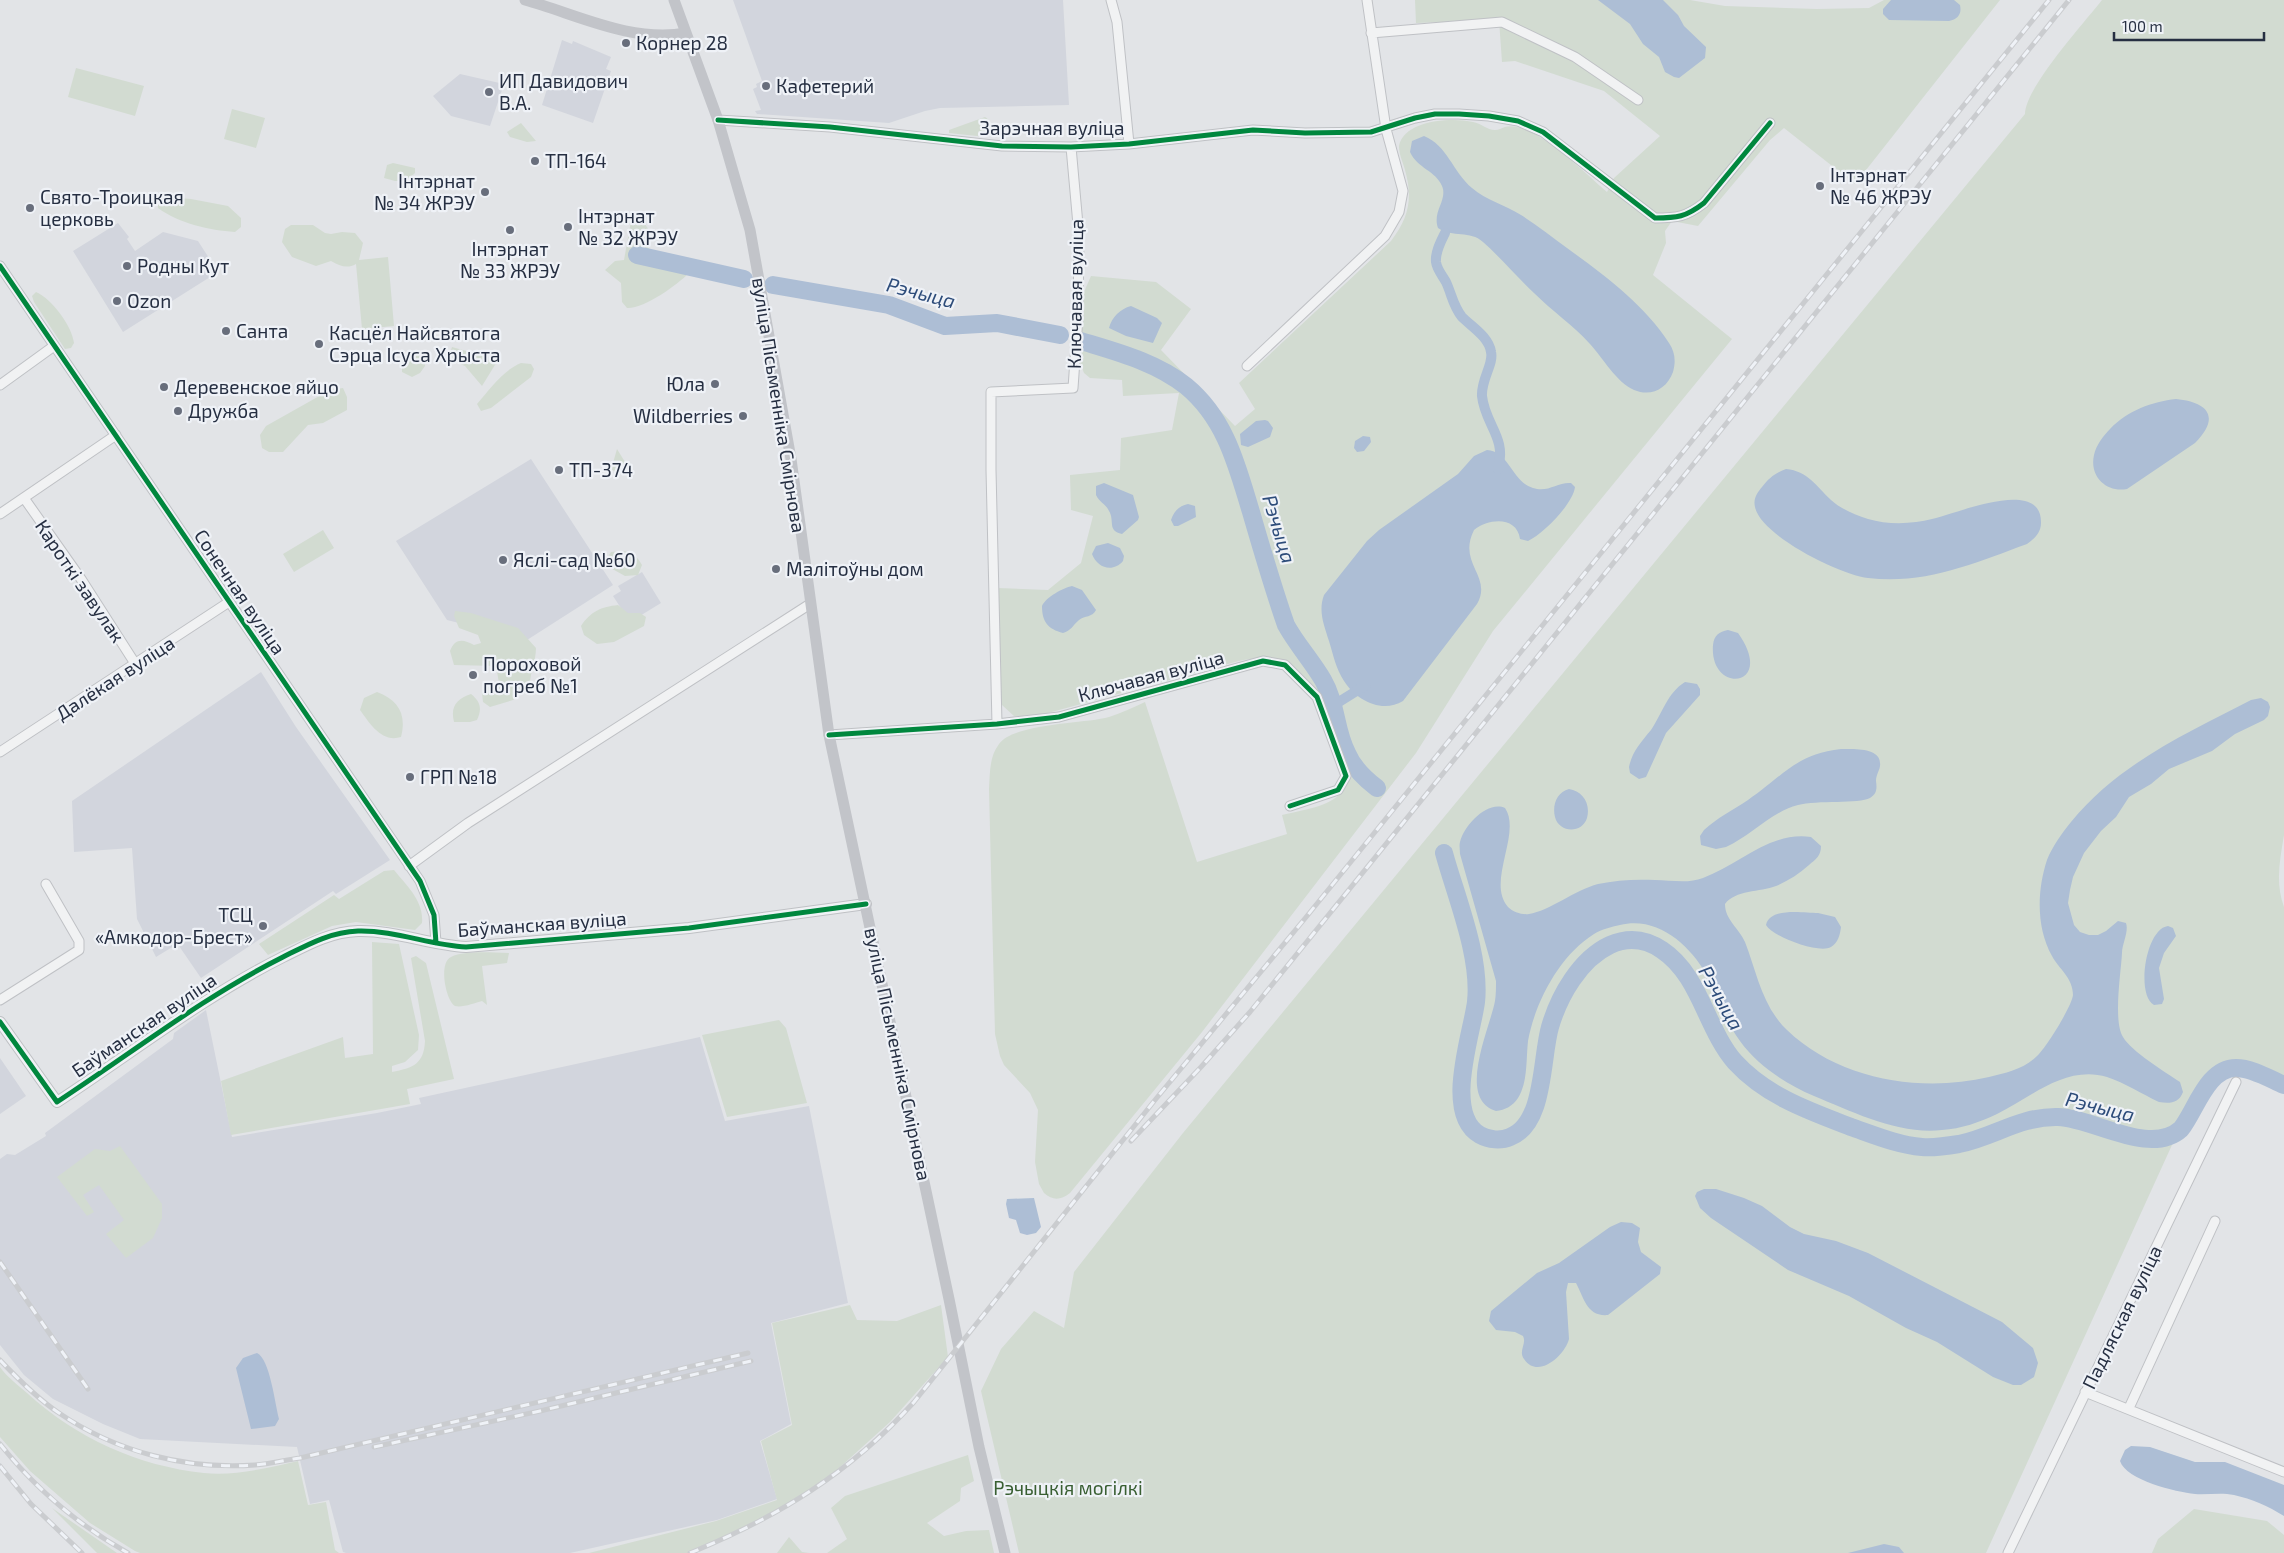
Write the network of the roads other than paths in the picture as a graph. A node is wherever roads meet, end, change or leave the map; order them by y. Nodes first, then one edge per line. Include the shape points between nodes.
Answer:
1 (525, 0) edge
2 (674, 0) edge
3 (1111, 0) edge
4 (1367, 0) edge
5 (686, 33) junction
6 (1371, 33) junction
7 (1638, 100) dead end
8 (718, 120) junction
9 (1770, 123) dead end
10 (1386, 129) junction
11 (1129, 144) junction
12 (1070, 147) junction
13 (0, 266) edge
14 (54, 346) junction
15 (1247, 366) dead end
16 (0, 385) edge
17 (116, 435) junction
18 (24, 498) junction
19 (0, 514) edge
20 (229, 602) junction
21 (810, 604) junction
22 (136, 664) junction
23 (997, 724) junction
24 (829, 736) junction
25 (0, 752) edge
26 (1290, 806) dead end
27 (410, 866) junction
28 (46, 884) dead end
29 (866, 904) junction
30 (436, 943) junction
31 (0, 1000) edge
32 (0, 1022) edge
33 (2236, 1082) dead end
34 (2215, 1221) dead end
35 (2085, 1392) junction
36 (2128, 1408) junction
37 (2284, 1472) edge
38 (1005, 1553) edge
39 (2008, 1553) edge

1 - 5 main road via 641,34
2 - 5 main road, вуліца Пісьменніка Смірнова
3 - 11 street via 1117,22
4 - 6 street
5 - 8 main road, вуліца Пісьменніка Смірнова
6 - 7 street via 1502,22 1575,57
6 - 10 street
8 - 12 street, Зарэчная вуліца via 830,127 1002,146
8 - 21 main road, вуліца Пісьменніка Смірнова via 750,230 791,459
9 - 10 street, Зарэчная вуліца via 1704,203 1677,218 1655,218 1543,132 1518,121 1447,113 1415,118
10 - 11 street, Зарэчная вуліца via 1305,133 1253,130
10 - 15 street via 1404,191 1399,212 1386,236
11 - 12 street, Зарэчная вуліца
12 - 23 street, Ключавая вуліца via 1080,236 1073,388 991,392
13 - 14 street, Сонечная вуліца
14 - 16 street
14 - 17 street, Сонечная вуліца
17 - 18 street
17 - 20 street, Сонечная вуліца
18 - 19 street
18 - 22 street, Кароткі завулак via 81,578
20 - 22 street, Далёкая вуліца
20 - 27 street, Сонечная вуліца
21 - 24 main road, вуліца Пісьменніка Смірнова
21 - 27 street via 468,823
22 - 25 street, Далёкая вуліца
23 - 24 street, Ключавая вуліца
23 - 26 street, Ключавая вуліца via 1059,717 1263,661 1285,665 1317,697 1346,776 1338,790
24 - 29 main road, вуліца Пісьменніка Смірнова
27 - 30 street, Сонечная вуліца via 430,902
28 - 31 street via 80,941 79,950
29 - 30 street, Баўманская вуліца via 649,932 466,946
29 - 38 main road, вуліца Пісьменніка Смірнова via 979,1447
30 - 32 street, Баўманская вуліца via 382,932 356,931 315,941 207,998 57,1102
33 - 35 street, Падляская вуліца
34 - 36 street
35 - 36 street
35 - 39 street, Падляская вуліца
36 - 37 street

